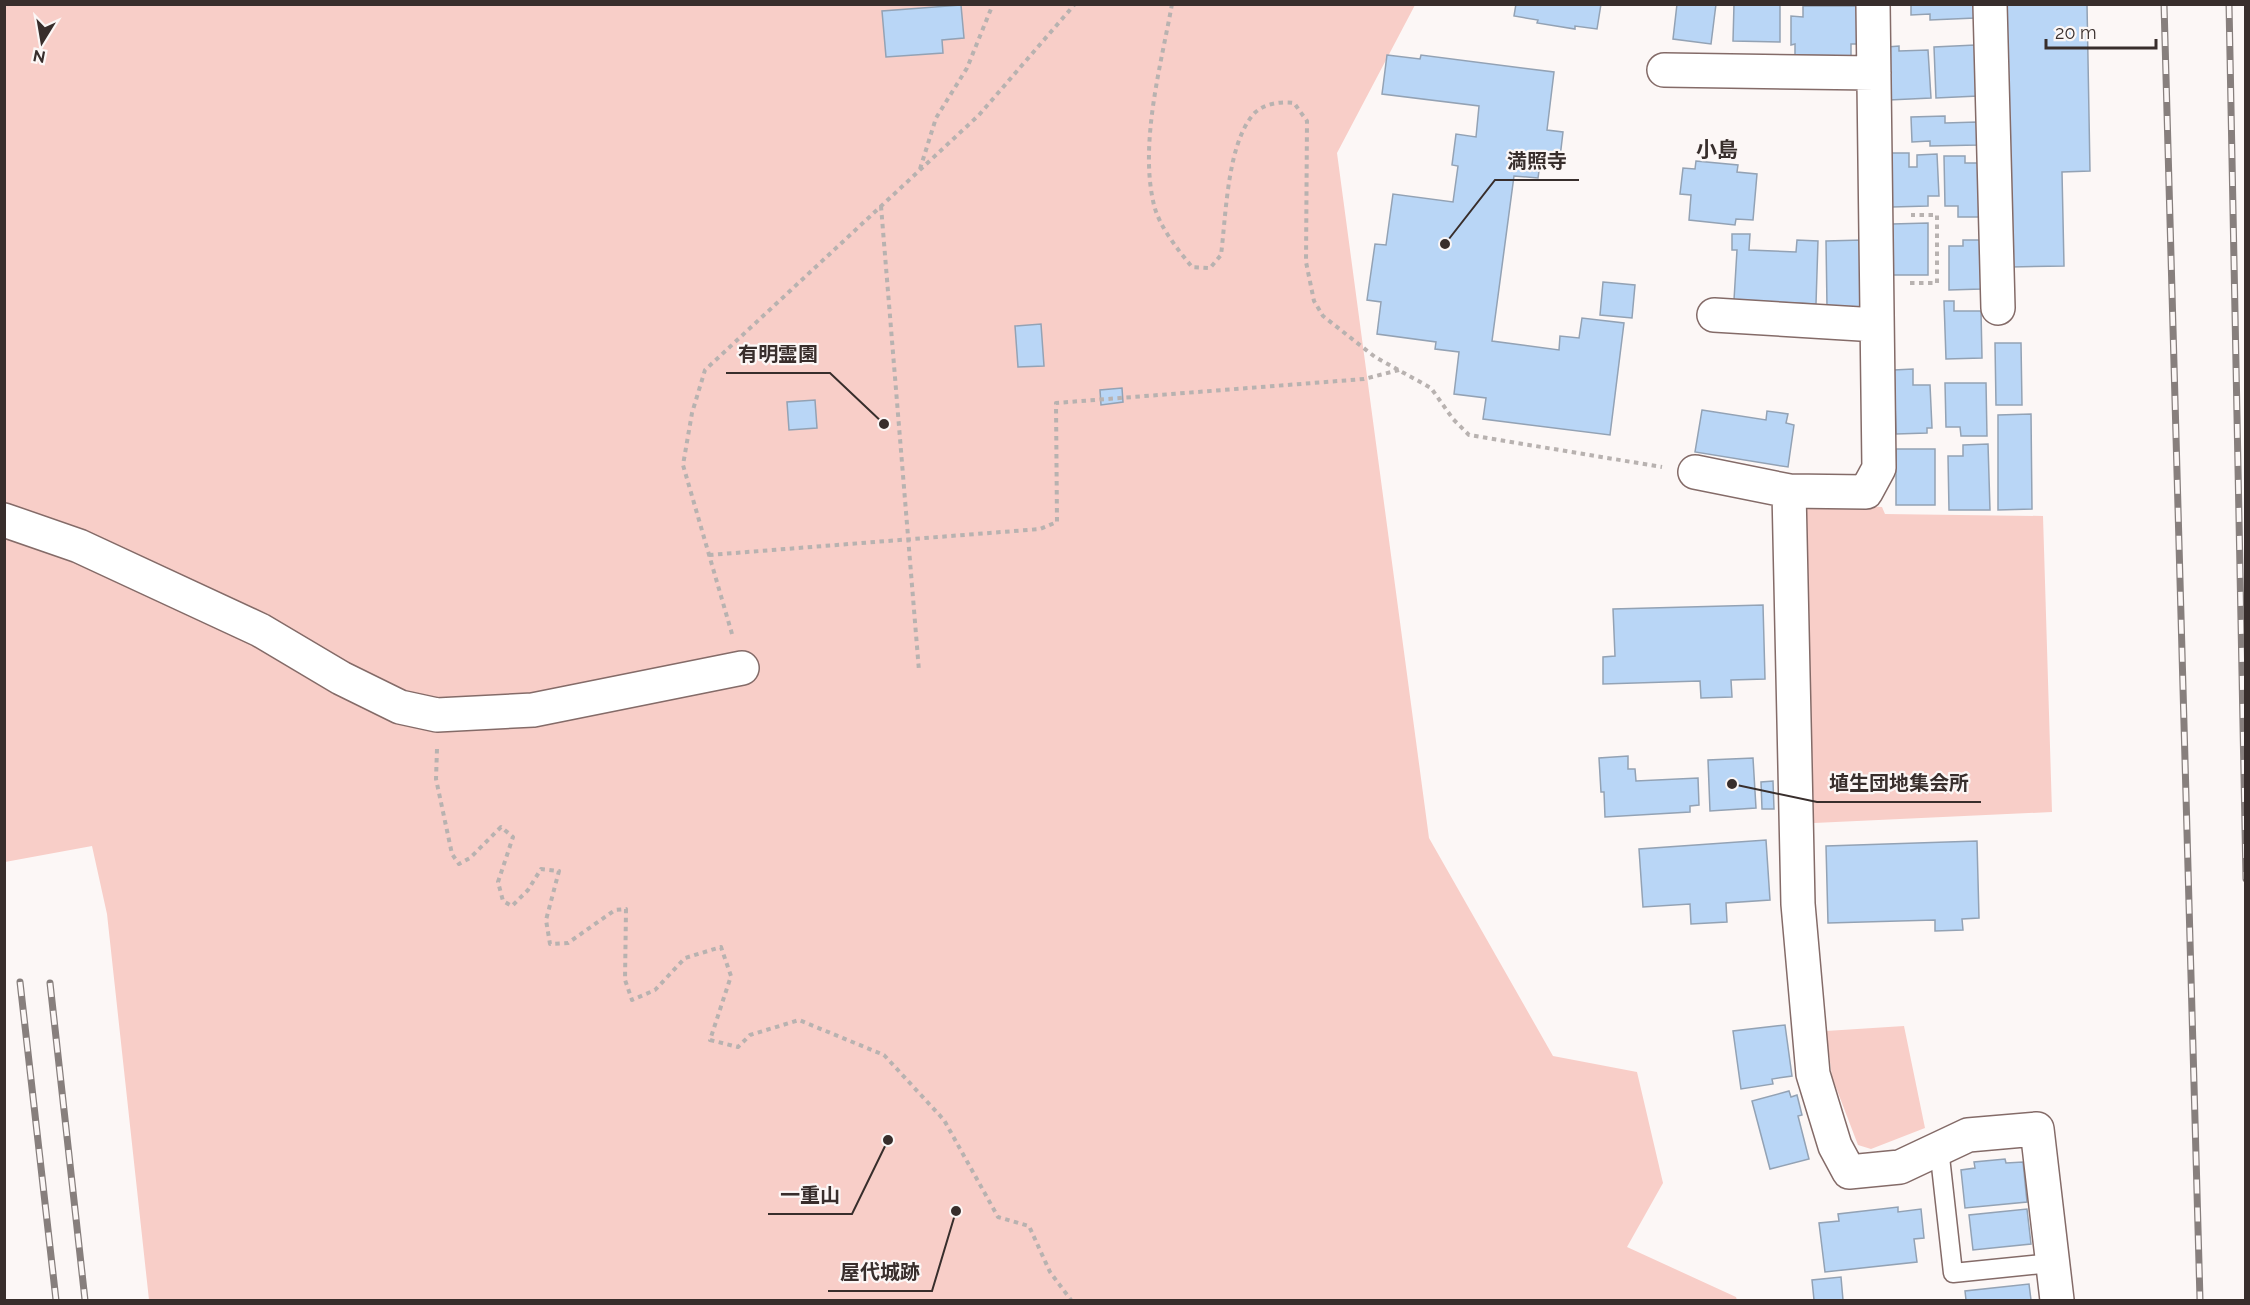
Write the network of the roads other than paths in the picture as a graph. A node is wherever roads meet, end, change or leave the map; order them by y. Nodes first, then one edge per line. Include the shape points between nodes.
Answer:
1 (1873, 4) edge
2 (1990, 4) edge
3 (1664, 70) dead end
4 (1874, 73) junction
5 (1998, 308) dead end
6 (1714, 315) dead end
7 (1877, 325) junction
8 (1695, 472) road end
9 (1789, 491) junction
10 (4, 520) edge
11 (742, 668) road end
12 (1939, 1148) junction
13 (2052, 1263) junction
14 (2057, 1300) edge

1 - 4 street
2 - 5 street
3 - 4 street
4 - 7 street
6 - 7 street
7 - 9 street via 1879,468 1866,492
8 - 9 street
9 - 12 street via 1798,904 1813,1074 1835,1146 1849,1172 1900,1167
10 - 11 street via 79,546 260,630 341,678 400,706 437,715 533,710
12 - 13 lane via 1953,1273
12 - 13 street via 1968,1135 2037,1129
13 - 14 street

